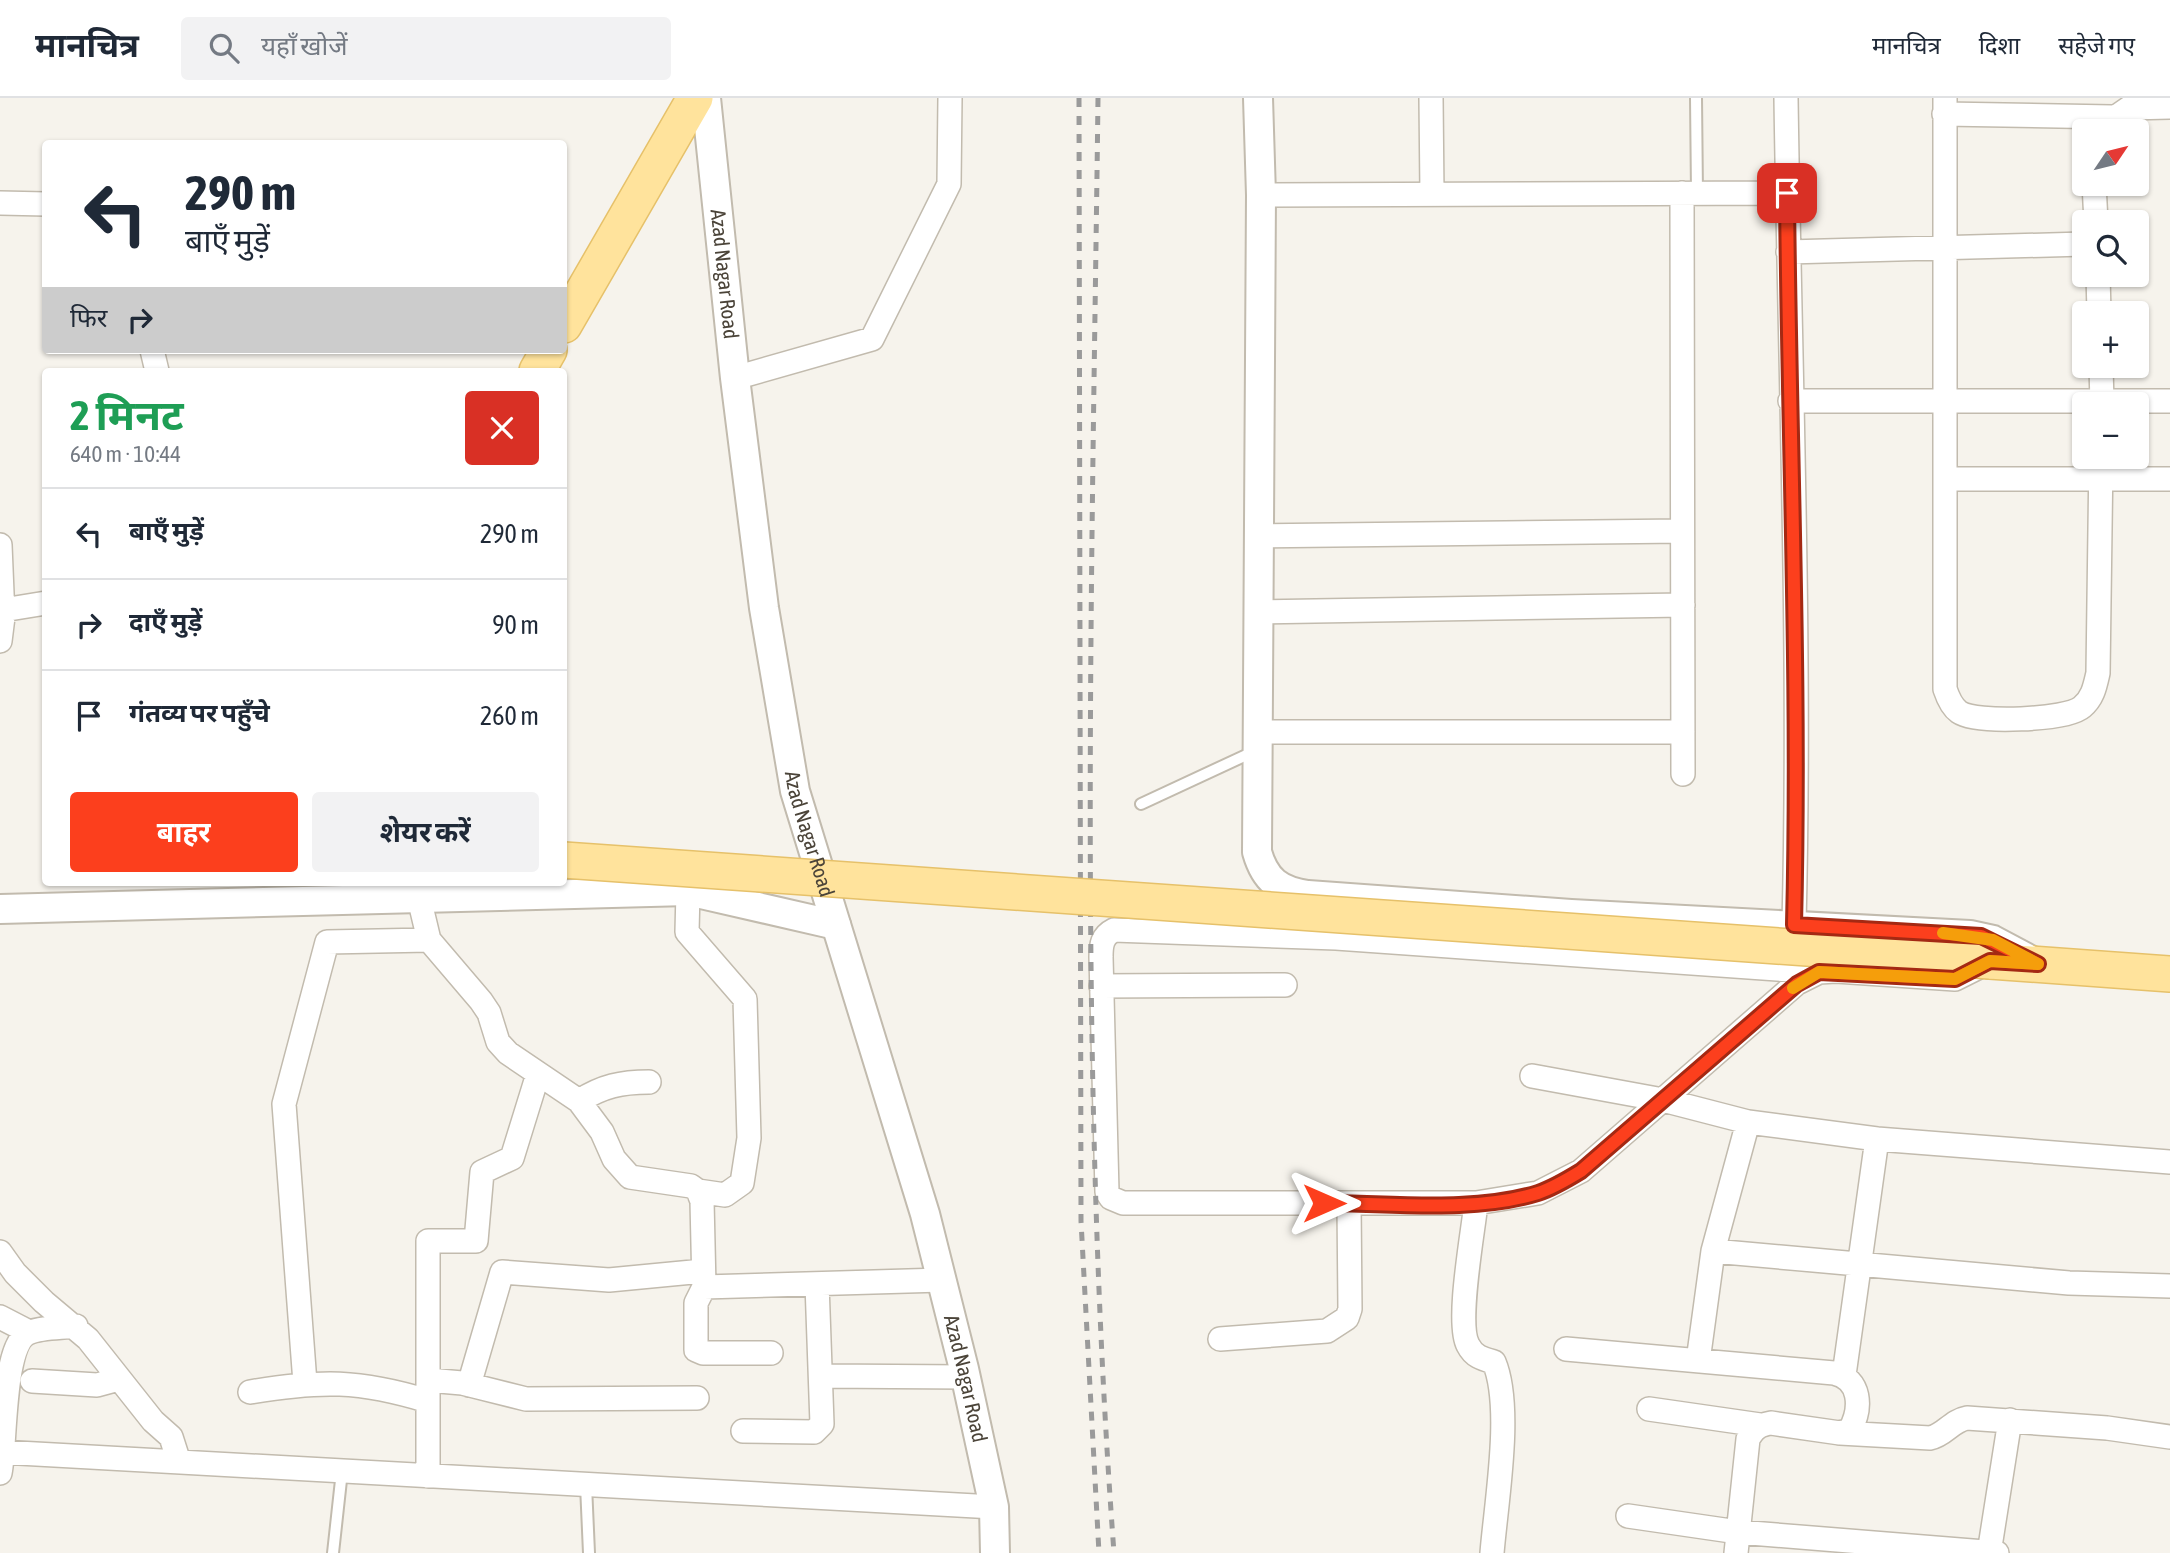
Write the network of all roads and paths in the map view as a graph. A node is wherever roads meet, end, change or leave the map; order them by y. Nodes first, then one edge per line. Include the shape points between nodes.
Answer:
1 (695, 98) edge
2 (706, 98) edge
3 (950, 98) edge
4 (1258, 98) edge
5 (1431, 98) edge
6 (1696, 98) edge
7 (1786, 98) edge
8 (1945, 106) edge
9 (2170, 107) edge
10 (2113, 119) edge
11 (2072, 120) edge
12 (1690, 193) junction
13 (1787, 193) junction
14 (1432, 194) junction
15 (1261, 195) junction
16 (0, 203) edge
17 (42, 204) edge
18 (2072, 244) edge
19 (1945, 249) junction
20 (1788, 252) junction
21 (567, 320) edge
22 (735, 378) junction
23 (1946, 400) junction
24 (1790, 401) junction
25 (2170, 401) edge
26 (2072, 402) edge
27 (2149, 402) edge
28 (2088, 469) edge
29 (2101, 469) edge
30 (2107, 469) edge
31 (2170, 479) edge
32 (1945, 480) junction
33 (1682, 531) junction
34 (1259, 536) junction
35 (0, 545) edge
36 (2, 600) edge
37 (42, 603) edge
38 (1683, 605) junction
39 (1258, 612) junction
40 (0, 642) edge
41 (1683, 732) junction
42 (1257, 741) junction
43 (1683, 774) dead end
44 (1141, 804) dead end
45 (567, 860) edge
46 (688, 891) junction
47 (256, 892) edge
48 (419, 898) junction
49 (0, 909) edge
50 (836, 925) junction
51 (1794, 925) junction
52 (429, 940) junction
53 (1990, 961) junction
54 (2038, 964) junction
55 (1819, 972) junction
56 (2170, 974) edge
57 (1285, 985) dead end
58 (1101, 986) junction
59 (538, 1073) junction
60 (1532, 1076) dead end
61 (649, 1082) dead end
62 (1663, 1100) junction
63 (579, 1101) junction
64 (1748, 1122) junction
65 (1877, 1139) junction
66 (2170, 1162) edge
67 (698, 1191) junction
68 (1349, 1203) junction
69 (1476, 1203) junction
70 (1713, 1251) junction
71 (0, 1252) edge
72 (1857, 1265) junction
73 (704, 1279) junction
74 (942, 1280) junction
75 (817, 1284) junction
76 (2170, 1286) edge
77 (0, 1317) edge
78 (76, 1326) junction
79 (29, 1332) junction
80 (1220, 1339) dead end
81 (1566, 1349) dead end
82 (771, 1353) dead end
83 (1698, 1361) junction
84 (821, 1376) junction
85 (1844, 1376) junction
86 (966, 1377) junction
87 (119, 1379) junction
88 (32, 1381) dead end
89 (305, 1382) junction
90 (469, 1385) junction
91 (428, 1390) junction
92 (250, 1392) dead end
93 (697, 1398) dead end
94 (1649, 1409) dead end
95 (2011, 1420) junction
96 (1760, 1424) junction
97 (743, 1432) dead end
98 (1840, 1433) junction
99 (2170, 1437) edge
100 (1, 1459) edge
101 (179, 1462) junction
102 (342, 1471) junction
103 (428, 1476) junction
104 (586, 1485) junction
105 (994, 1507) junction
106 (1628, 1516) dead end
107 (1737, 1542) edge
108 (333, 1553) edge
109 (589, 1553) edge
110 (995, 1553) edge
111 (1492, 1553) edge
112 (1992, 1553) edge

1 - 21 main road
2 - 22 street, Azad Nagar Road
3 - 22 street via 949,184 872,339
4 - 15 street
5 - 14 street
6 - 12 lane
7 - 13 street
8 - 11 street
8 - 19 street
9 - 10 street via 2129,108
12 - 13 street
12 - 14 street
12 - 33 street
13 - 20 street
14 - 15 street
15 - 34 street
16 - 17 street
18 - 19 street
19 - 20 street
19 - 23 street
20 - 24 street
22 - 50 street, Azad Nagar Road via 764,608 795,791
23 - 24 street
23 - 26 street
23 - 32 street
24 - 51 street
25 - 27 street
28 - 32 street
29 - 32 street via 2098,673 2094,693 2082,707 2064,716 1976,718 1960,713 1945,690
30 - 31 street
33 - 34 street
33 - 38 street
34 - 39 street
35 - 36 street
36 - 37 street
36 - 40 street
38 - 39 street
38 - 41 street
39 - 42 street
41 - 42 street
41 - 43 street
42 - 44 lane
42 - 51 street via 1257,852 1262,871 1290,893
45 - 53 main road, bridge
46 - 48 street
46 - 50 street
46 - 67 street via 687,932 745,999 750,1138 742,1183 725,1195
47 - 48 street
47 - 49 street
48 - 52 street
50 - 74 street, Azad Nagar Road
51 - 54 street via 1981,936
52 - 59 street via 489,1013 498,1042
52 - 89 street via 327,943 284,1104
53 - 54 main road
53 - 55 street via 1955,979
54 - 56 main road
55 - 58 street via 1122,928 1106,934 1101,944
55 - 62 street via 1797,984
57 - 58 street
58 - 68 street via 1106,1185 1111,1198 1122,1203
59 - 63 street
59 - 91 street via 512,1158 482,1171 476,1241 428,1241
60 - 62 street
61 - 63 street via 613,1084
62 - 64 street
62 - 69 street via 1562,1182 1538,1193
63 - 67 street via 630,1177
64 - 65 street
64 - 70 street
65 - 66 street
65 - 72 street
67 - 73 street
68 - 69 street
68 - 80 street via 1347,1318 1327,1331
69 - 111 street via 1463,1323 1467,1344 1476,1357 1494,1362 1499,1373 1502,1435
70 - 72 street
70 - 83 street
71 - 78 street via 44,1302
72 - 76 street via 2069,1283
72 - 85 street
73 - 75 street
73 - 82 street via 696,1303 696,1350
73 - 90 street via 609,1280 502,1272
74 - 75 street
74 - 86 street, Azad Nagar Road
75 - 84 street
77 - 79 street
78 - 79 street
78 - 87 street
79 - 100 street via 21,1338 13,1358
81 - 83 street
83 - 85 street
84 - 86 street
84 - 97 street via 819,1429
85 - 98 street via 1857,1390 1850,1430
86 - 105 street, Azad Nagar Road
87 - 88 street via 97,1385
87 - 101 street via 171,1437
89 - 91 street
89 - 92 street
90 - 91 street
90 - 93 street via 526,1399
91 - 103 street
94 - 96 street
95 - 98 street via 1957,1420 1940,1436 1930,1438
95 - 99 street
95 - 112 street
96 - 98 street
96 - 107 street via 1748,1439
100 - 101 street
101 - 102 street
102 - 103 street
102 - 108 lane
103 - 104 street
104 - 105 street
104 - 109 lane
105 - 110 street, Azad Nagar Road
106 - 107 street
107 - 112 street

